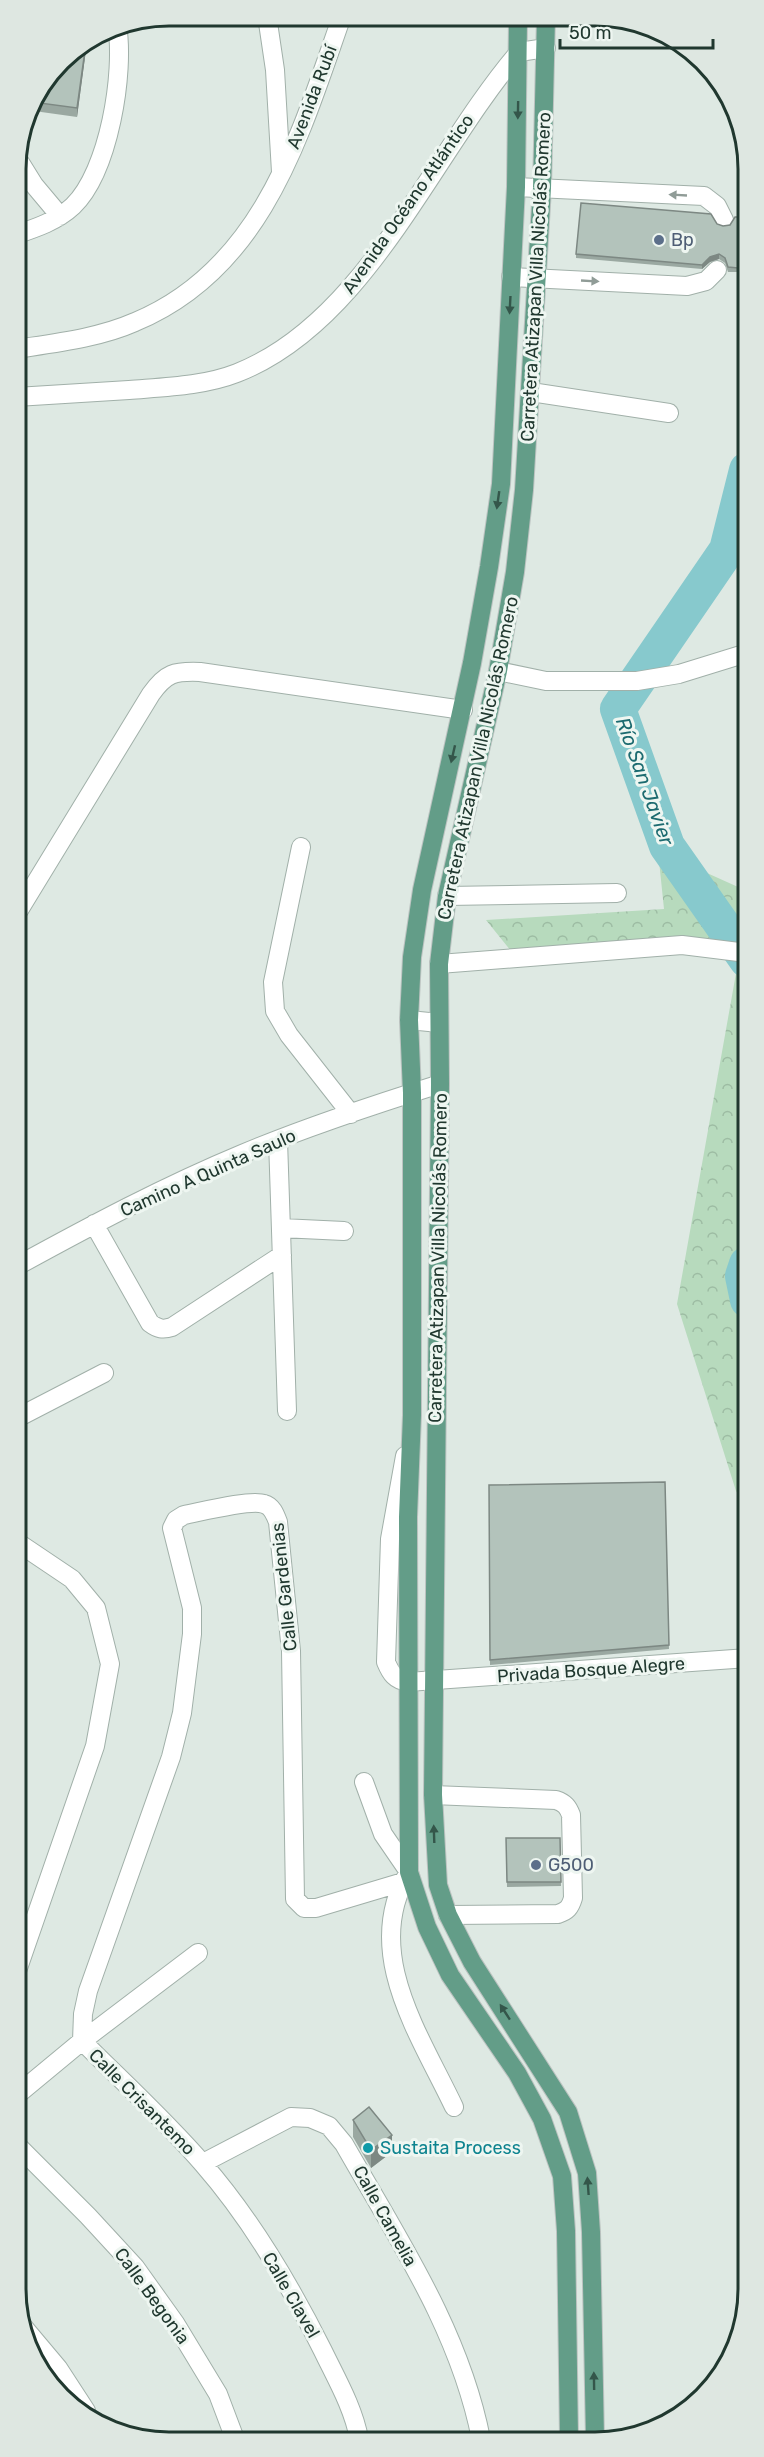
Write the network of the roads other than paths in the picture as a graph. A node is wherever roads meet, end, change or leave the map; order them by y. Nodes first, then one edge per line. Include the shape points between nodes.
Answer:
1 (268, 26) edge
2 (338, 26) edge
3 (518, 26) edge
4 (546, 26) edge
5 (117, 35) edge
6 (546, 48) junction
7 (519, 52) junction
8 (26, 172) edge
9 (281, 177) junction
10 (516, 187) junction
11 (542, 188) junction
12 (60, 216) junction
13 (724, 220) dead end
14 (26, 232) edge
15 (717, 270) dead end
16 (511, 277) junction
17 (537, 278) junction
18 (26, 347) edge
19 (531, 392) junction
20 (26, 396) edge
21 (669, 413) dead end
22 (738, 655) edge
23 (498, 671) junction
24 (463, 710) junction
25 (301, 847) dead end
26 (617, 893) dead end
27 (447, 896) junction
28 (26, 899) edge
29 (738, 952) edge
30 (439, 963) junction
31 (409, 1020) junction
32 (439, 1023) junction
33 (440, 1084) junction
34 (412, 1093) junction
35 (351, 1114) junction
36 (278, 1140) junction
37 (94, 1224) junction
38 (281, 1228) junction
39 (344, 1231) dead end
40 (282, 1256) junction
41 (26, 1261) edge
42 (104, 1373) dead end
43 (287, 1411) dead end
44 (26, 1413) edge
45 (26, 1548) edge
46 (738, 1659) edge
47 (433, 1680) junction
48 (408, 1682) junction
49 (364, 1782) dead end
50 (433, 1795) junction
51 (406, 1877) junction
52 (448, 1915) junction
53 (26, 1945) edge
54 (198, 1953) dead end
55 (82, 2041) junction
56 (26, 2087) edge
57 (454, 2107) dead end
58 (26, 2154) edge
59 (203, 2163) junction
60 (35, 2341) edge
61 (79, 2400) edge
62 (232, 2432) edge
63 (356, 2432) edge
64 (480, 2432) edge
65 (569, 2432) edge
66 (595, 2432) edge

1 - 9 street
2 - 9 street, Avenida Rubí
3 - 7 main road, Carretera Atizapan Villa Nicolás Romero
4 - 6 main road, Carretera Atizapan Villa Nicolás Romero
5 - 12 street via 116,92 109,134 87,188
6 - 7 street
6 - 11 main road, Carretera Atizapan Villa Nicolás Romero
7 -> 10 main road, Carretera Atizapan Villa Nicolás Romero
7 - 20 street, Avenida Océano Atlántico via 388,238 314,327 272,356 236,373 202,382
8 - 12 street
9 - 18 street, Avenida Rubí via 240,243 176,301 135,322
10 - 11 street
10 - 16 main road, Carretera Atizapan Villa Nicolás Romero
13 -> 11 street via 717,206 704,196
11 - 17 main road, Carretera Atizapan Villa Nicolás Romero
12 - 14 street
17 -> 15 street via 687,286 706,280
16 - 17 street
16 -> 24 main road, Carretera Atizapan Villa Nicolás Romero via 501,484
17 - 19 main road, Carretera Atizapan Villa Nicolás Romero
19 - 21 street
19 - 23 main road, Carretera Atizapan Villa Nicolás Romero via 515,572
22 - 23 street via 679,674 637,681 546,681
23 - 27 main road, Carretera Atizapan Villa Nicolás Romero
24 - 28 street via 178,671 162,679 151,694
24 -> 31 main road, Carretera Atizapan Villa Nicolás Romero via 422,890 412,957
25 - 35 street via 273,982 275,1011
26 - 27 street
27 - 30 main road, Carretera Atizapan Villa Nicolás Romero
29 - 30 street via 682,945
30 - 32 main road, Carretera Atizapan Villa Nicolás Romero
31 - 32 street
31 - 34 main road, Carretera Atizapan Villa Nicolás Romero
32 - 33 main road, Carretera Atizapan Villa Nicolás Romero
33 - 34 street, Camino A Quinta Saulo
33 - 47 main road, Carretera Atizapan Villa Nicolás Romero
34 - 35 street, Camino A Quinta Saulo
34 - 48 main road, Carretera Atizapan Villa Nicolás Romero
35 - 36 street, Camino A Quinta Saulo
36 - 37 street, Camino A Quinta Saulo
36 - 38 street
37 - 40 street via 150,1323 164,1330
37 - 41 street, Camino A Quinta Saulo
38 - 39 street
38 - 40 street
40 - 43 street
42 - 44 street
45 - 53 street via 72,1579 96,1608 110,1664 95,1746
46 - 47 street, Privada Bosque Alegre
47 - 48 street, Privada Bosque Alegre
47 - 50 main road, Carretera Atizapan Villa Nicolás Romero
48 - 51 main road, Carretera Atizapan Villa Nicolás Romero
49 - 51 street via 383,1834
52 -> 50 main road, Carretera Atizapan Villa Nicolás Romero via 438,1885
50 - 52 street via 556,1800 569,1808 571,1815 573,1898 565,1912
51 - 55 street, Calle Gardenias via 316,1908 304,1908 295,1899 294,1708 278,1522 274,1510 253,1503 184,1515 172,1528 192,1608 182,1713 171,1757 88,1991
51 - 57 street via 393,1916 390,1952 398,1989
51 - 65 main road, Carretera Atizapan Villa Nicolás Romero via 450,1975 517,2073 542,2119 562,2176
66 -> 52 main road, Carretera Atizapan Villa Nicolás Romero via 587,2173 568,2112 472,1962
54 - 55 street
55 - 56 street
55 - 59 street, Calle Crisantemo
58 - 62 street, Calle Begonia via 135,2267 218,2394
59 - 63 street, Calle Clavel via 278,2268 337,2380
59 - 64 street, Calle Camelia via 291,2117 310,2118 329,2126 344,2144 444,2322 466,2376
60 - 61 street

